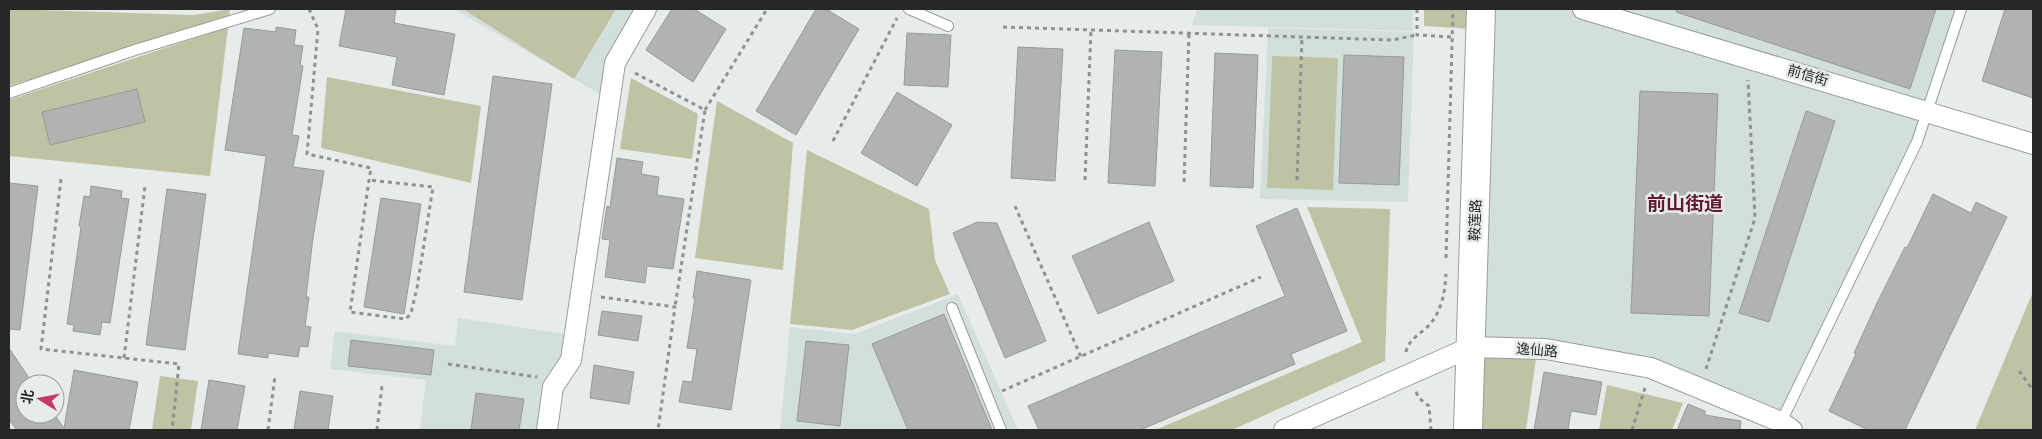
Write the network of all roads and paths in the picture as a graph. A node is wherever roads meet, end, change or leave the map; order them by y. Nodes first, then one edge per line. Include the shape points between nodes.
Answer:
1 (270, 9) edge
2 (309, 9) edge
3 (646, 9) edge
4 (767, 9) edge
5 (909, 9) edge
6 (1417, 9) edge
7 (1453, 9) edge
8 (1481, 9) edge
9 (1583, 9) edge
10 (1961, 9) edge
11 (897, 18) dead end
12 (948, 26) dead end
13 (1003, 27) dead end
14 (1091, 30) junction
15 (1189, 33) junction
16 (1417, 35) junction
17 (1302, 37) junction
18 (1452, 37) junction
19 (1481, 38) junction
20 (1747, 57) junction
21 (615, 63) junction
22 (9, 93) edge
23 (705, 110) junction
24 (1927, 110) junction
25 (833, 141) dead end
26 (2033, 144) edge
27 (61, 179) dead end
28 (369, 180) junction
29 (1084, 180) dead end
30 (1297, 180) dead end
31 (1184, 182) dead end
32 (146, 186) dead end
33 (1015, 206) dead end
34 (1261, 277) dead end
35 (581, 294) junction
36 (675, 307) junction
37 (952, 308) dead end
38 (1471, 347) junction
39 (1081, 357) junction
40 (124, 358) junction
41 (448, 364) dead end
42 (1651, 368) junction
43 (2019, 371) dead end
44 (1411, 374) junction
45 (275, 376) dead end
46 (382, 386) dead end
47 (553, 387) junction
48 (1700, 388) junction
49 (2033, 390) edge
50 (988, 398) junction
51 (1787, 426) edge
52 (172, 430) edge
53 (268, 430) edge
54 (377, 430) edge
55 (547, 430) edge
56 (658, 430) edge
57 (1001, 430) edge
58 (1284, 430) edge
59 (1431, 430) edge
60 (1468, 430) edge
61 (1632, 430) edge

1 - 22 lane
2 - 28 path via 318,29 307,154 371,168
3 - 21 street
4 - 23 path
5 - 12 lane
6 - 16 path
7 - 18 path
8 - 19 street, 鞍莲路
9 - 20 street, 前信街
10 - 24 lane
11 - 25 path
13 - 14 path
14 - 15 path
14 - 29 path
15 - 17 path
15 - 31 path
16 - 17 path via 1392,40
16 - 18 path
17 - 30 path
18 - 19 path
18 - 44 path via 1446,278 1442,304 1431,322 1407,348 1406,358
19 - 38 street, 鞍莲路
20 - 24 street, 前信街
20 - 48 path via 1755,218
21 - 23 path
21 - 35 street
23 - 36 path
24 - 26 street, 前信街
24 - 51 lane via 1917,142
27 - 40 path via 41,349
28 - 28 path via 350,312 406,319 412,313 433,187
32 - 40 path
33 - 39 path
34 - 39 path
35 - 36 path
35 - 47 street via 571,360
36 - 56 path
37 - 50 lane
38 - 42 street, 逸仙路 via 1546,349
38 - 44 street, 逸仙路
38 - 60 street, 鞍莲路
39 - 50 path
40 - 52 path via 179,364
41 - 47 path via 534,375
42 - 48 street, 逸仙路
42 - 61 path
43 - 49 path
44 - 58 street, 逸仙路
44 - 59 path via 1418,398 1430,406
45 - 53 path
46 - 54 path
47 - 55 street
48 - 51 street, 逸仙路
50 - 57 lane

